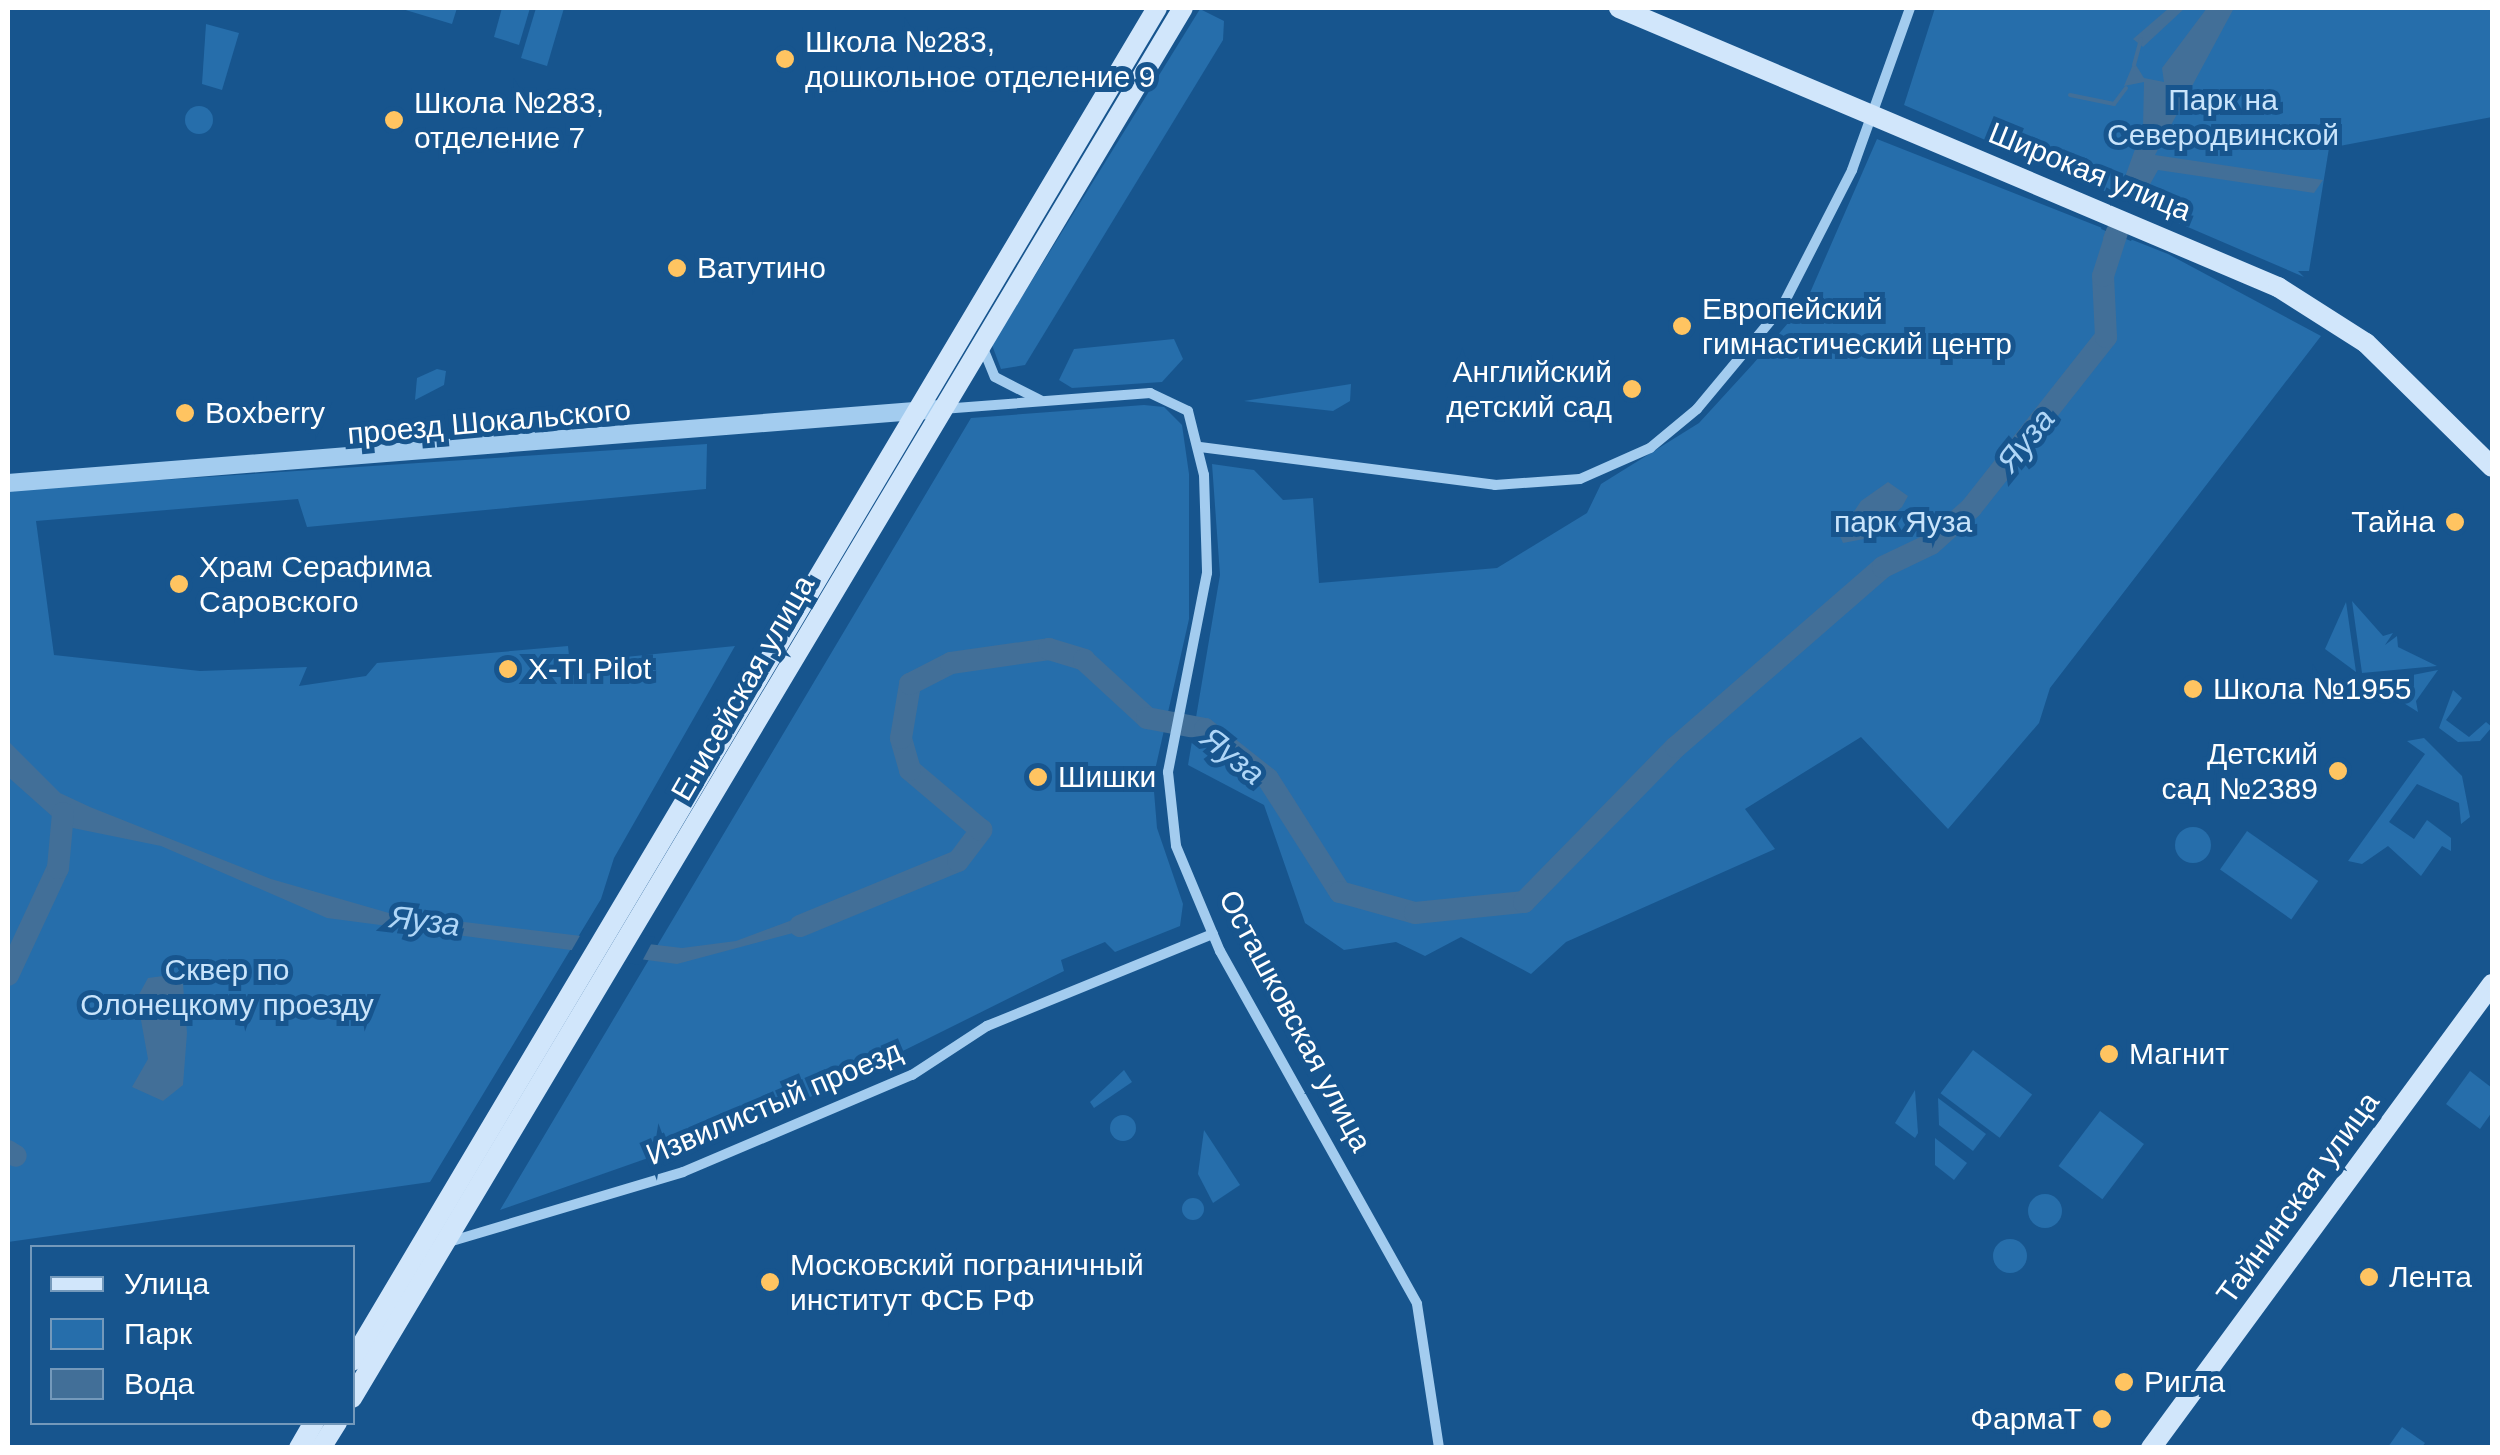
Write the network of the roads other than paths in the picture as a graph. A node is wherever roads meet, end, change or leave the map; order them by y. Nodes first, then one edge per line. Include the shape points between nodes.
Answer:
1 (1157, 8) edge
2 (1183, 8) edge
3 (1619, 8) edge
4 (1910, 8) edge
5 (1872, 118) junction
6 (1010, 254) junction
7 (1029, 266) junction
8 (984, 340) junction
9 (930, 386) junction
10 (1041, 401) junction
11 (940, 409) junction
12 (914, 412) junction
13 (1200, 447) junction
14 (2492, 467) edge
15 (8, 483) edge
16 (1212, 934) junction
17 (2492, 984) edge
18 (452, 1241) junction
19 (355, 1356) edge
20 (355, 1393) edge
21 (312, 1425) edge
22 (335, 1425) edge
23 (299, 1448) edge
24 (321, 1448) edge
25 (1438, 1448) edge
26 (2151, 1448) edge

1 - 6 main road, Енисейская улица
2 - 7 main road, Енисейская улица
3 - 5 main road, Широкая улица
4 - 5 street
5 - 13 street via 1782,307 1697,409 1608,470 1495,485
5 - 14 main road, Широкая улица via 2169,235 2366,344
6 - 7 main road via 1012,270
6 - 9 main road, Енисейская улица
7 - 8 main road, Енисейская улица
8 - 10 street via 995,377
8 - 11 main road, Енисейская улица
9 - 11 street
9 - 12 main road, Енисейская улица
10 - 11 street, Осташковская улица
10 - 13 street, Осташковская улица via 1163,393 1188,411
11 - 12 street, Осташковская улица
11 - 18 main road, Енисейская улица
12 - 15 street, проезд Шокальского
12 - 19 main road, Енисейская улица
13 - 16 street, Осташковская улица via 1207,572 1171,757 1173,831
16 - 18 street, Извилистый проезд via 987,1026 912,1075 684,1172
16 - 25 street, Осташковская улица via 1417,1304
17 - 26 main road, Тайнинская улица
18 - 20 main road, Енисейская улица
21 - 23 main road
22 - 24 main road

